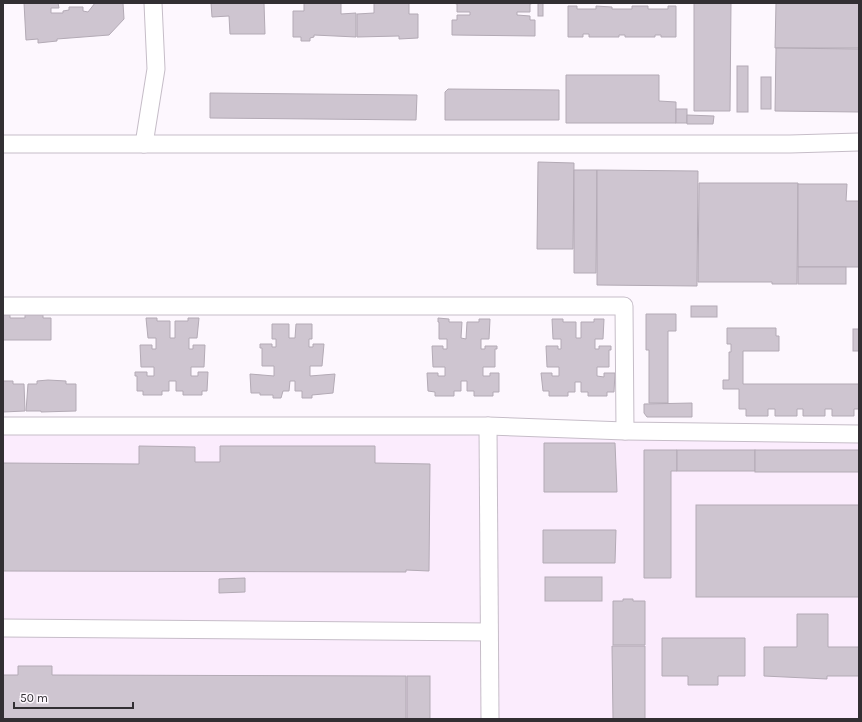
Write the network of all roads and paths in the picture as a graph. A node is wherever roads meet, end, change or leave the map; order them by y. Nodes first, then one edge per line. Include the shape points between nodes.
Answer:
1 (154, 3) edge
2 (859, 142) edge
3 (3, 144) edge
4 (144, 144) junction
5 (3, 306) edge
6 (3, 426) edge
7 (488, 426) junction
8 (625, 431) junction
9 (859, 434) edge
10 (3, 628) edge
11 (489, 632) junction
12 (490, 719) edge

1 - 4 street via 156,69
2 - 4 street
3 - 4 street
5 - 8 street via 624,306
6 - 7 street
7 - 8 street
7 - 11 street
8 - 9 street
10 - 11 street
11 - 12 street

